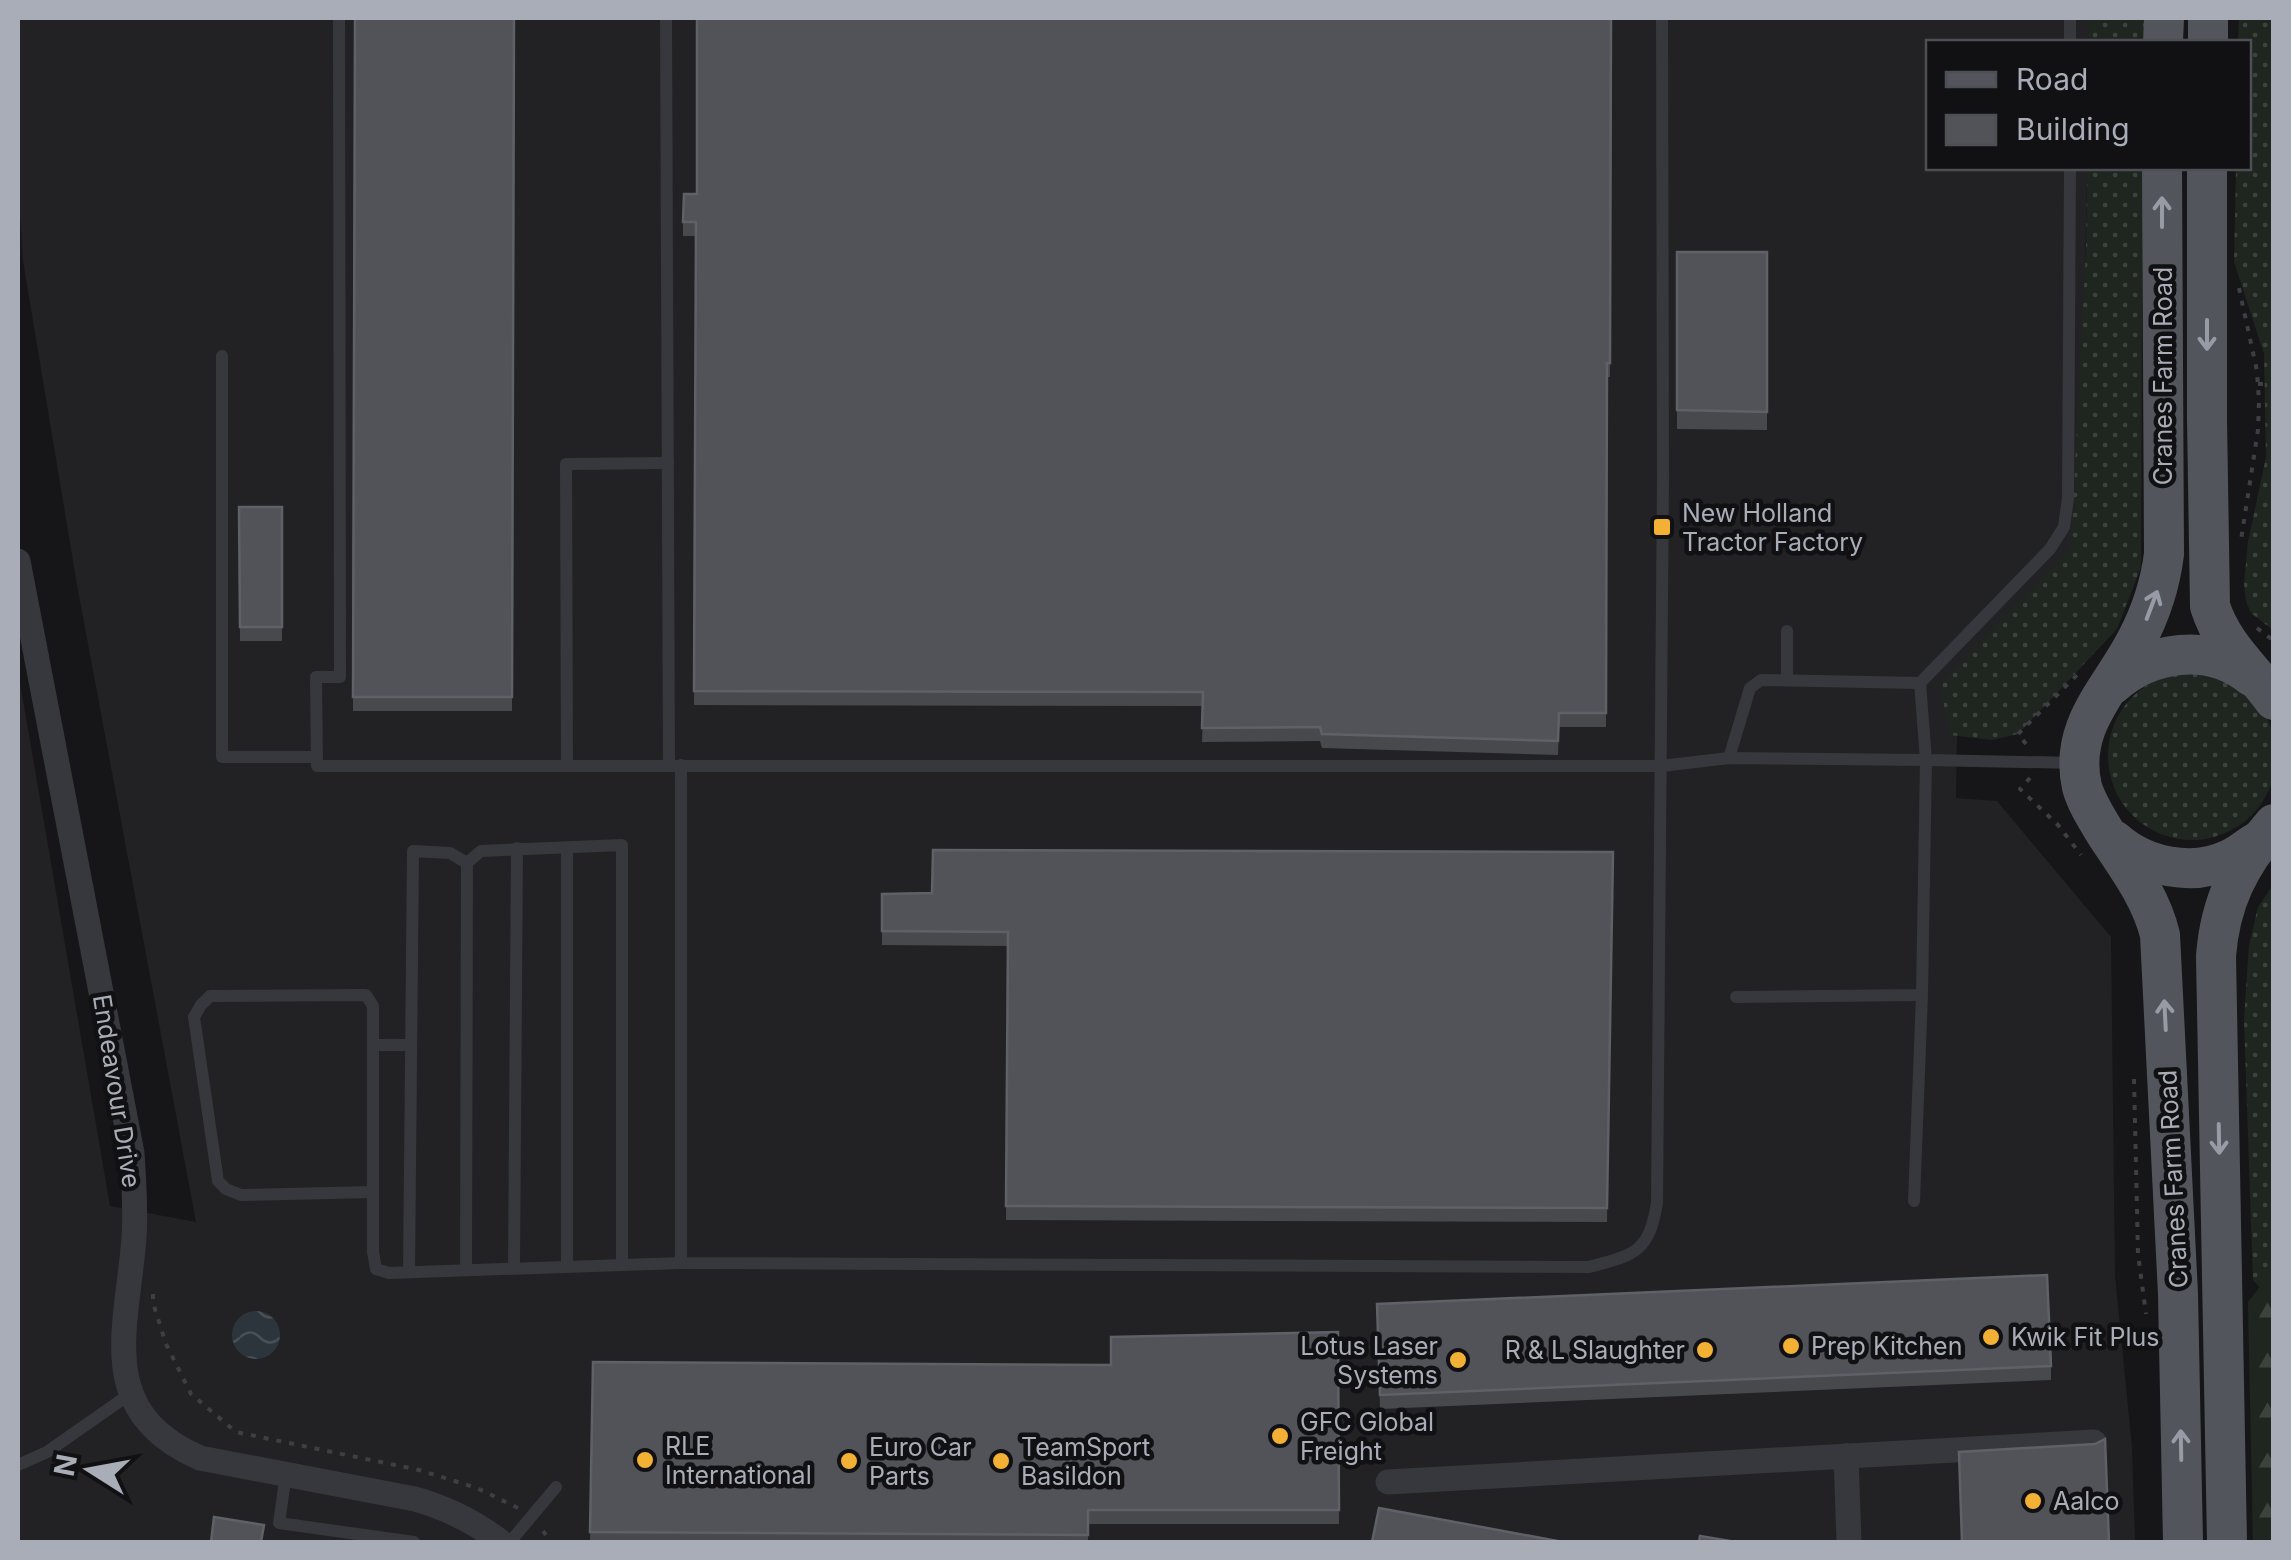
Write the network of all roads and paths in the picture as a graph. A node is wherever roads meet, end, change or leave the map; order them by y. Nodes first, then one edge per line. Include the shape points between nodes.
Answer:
1 (339, 18) edge
2 (666, 18) edge
3 (1662, 18) edge
4 (2070, 170) edge
5 (2162, 170) edge
6 (2208, 170) edge
7 (2238, 283) dead end
8 (222, 356) dead end
9 (2258, 384) junction
10 (2274, 384) edge
11 (668, 462) junction
12 (2241, 544) dead end
13 (18, 561) edge
14 (2247, 619) dead end
15 (1787, 631) dead end
16 (2274, 640) edge
17 (1787, 679) junction
18 (1920, 683) junction
19 (2106, 691) junction
20 (2268, 693) edge
21 (317, 757) junction
22 (1729, 758) junction
23 (1926, 760) junction
24 (2079, 764) junction
25 (567, 765) junction
26 (675, 765) junction
27 (1660, 766) junction
28 (2104, 830) junction
29 (2266, 832) edge
30 (517, 848) junction
31 (567, 848) junction
32 (467, 862) junction
33 (1922, 995) junction
34 (1736, 997) dead end
35 (373, 1045) junction
36 (410, 1045) junction
37 (373, 1192) junction
38 (1914, 1201) dead end
39 (682, 1263) junction
40 (622, 1265) junction
41 (567, 1266) junction
42 (514, 1268) junction
43 (466, 1269) junction
44 (409, 1272) junction
45 (153, 1284) dead end
46 (130, 1394) junction
47 (2094, 1442) edge
48 (1846, 1456) junction
49 (18, 1465) edge
50 (286, 1474) junction
51 (1388, 1482) dead end
52 (556, 1487) dead end
53 (532, 1516) junction
54 (414, 1542) edge
55 (501, 1542) edge
56 (510, 1542) edge
57 (552, 1542) edge
58 (1848, 1542) edge
59 (2182, 1542) edge
60 (2227, 1542) edge

1 - 21 lane via 340,677 316,677
2 - 11 lane
3 - 27 lane
4 - 18 lane via 2064,527
19 -> 5 main road, Cranes Farm Road via 2154,603 2164,554
6 -> 20 main road, Cranes Farm Road via 2210,606 2229,647
7 - 9 path
8 - 21 lane via 222,757
9 - 10 path
9 - 12 path
11 - 25 lane via 566,464
11 - 26 lane
13 - 46 street, Endeavour Drive via 132,1154 134,1237 122,1364
14 - 16 path
15 - 17 lane
17 - 18 lane
17 - 22 lane via 1761,680 1750,688
18 - 23 lane
19 - 20 main road, Cranes Farm Road via 2152,659 2181,654 2211,656 2243,669
19 - 24 main road, Cranes Farm Road via 2086,725
21 - 25 lane via 317,766
22 - 23 lane
22 - 27 lane
23 - 24 lane
23 - 33 lane
24 - 28 main road, Cranes Farm Road via 2082,787
25 - 26 lane
26 - 27 lane
26 - 39 lane
27 - 39 lane via 1657,1204 1647,1240 1626,1257 1589,1267
28 - 29 main road, Cranes Farm Road via 2154,864 2191,869 2228,861
59 -> 28 main road, Cranes Farm Road via 2160,935 2149,902
29 -> 60 main road, Cranes Farm Road via 2226,899 2216,956
30 - 31 lane
30 - 32 lane via 481,851
30 - 42 lane
31 - 40 lane via 622,845
31 - 41 lane
32 - 36 lane via 413,852
32 - 43 lane
33 - 34 lane
33 - 38 lane
35 - 36 lane
35 - 37 lane
35 - 37 lane via 373,1006 366,995 210,996 194,1017 218,1181 226,1189 241,1195
36 - 44 lane
37 - 44 lane via 376,1269
39 - 40 lane
40 - 41 lane
41 - 42 lane
42 - 43 lane
43 - 44 lane
45 - 53 path via 166,1344 191,1394 236,1432 420,1470 477,1488
46 - 49 lane
46 - 50 street, Endeavour Drive via 160,1435 180,1449
47 - 48 street
48 - 51 street
48 - 58 street
50 - 54 lane via 279,1523
50 - 55 street, Endeavour Drive via 436,1505
52 - 53 lane
53 - 56 lane
53 - 57 path

